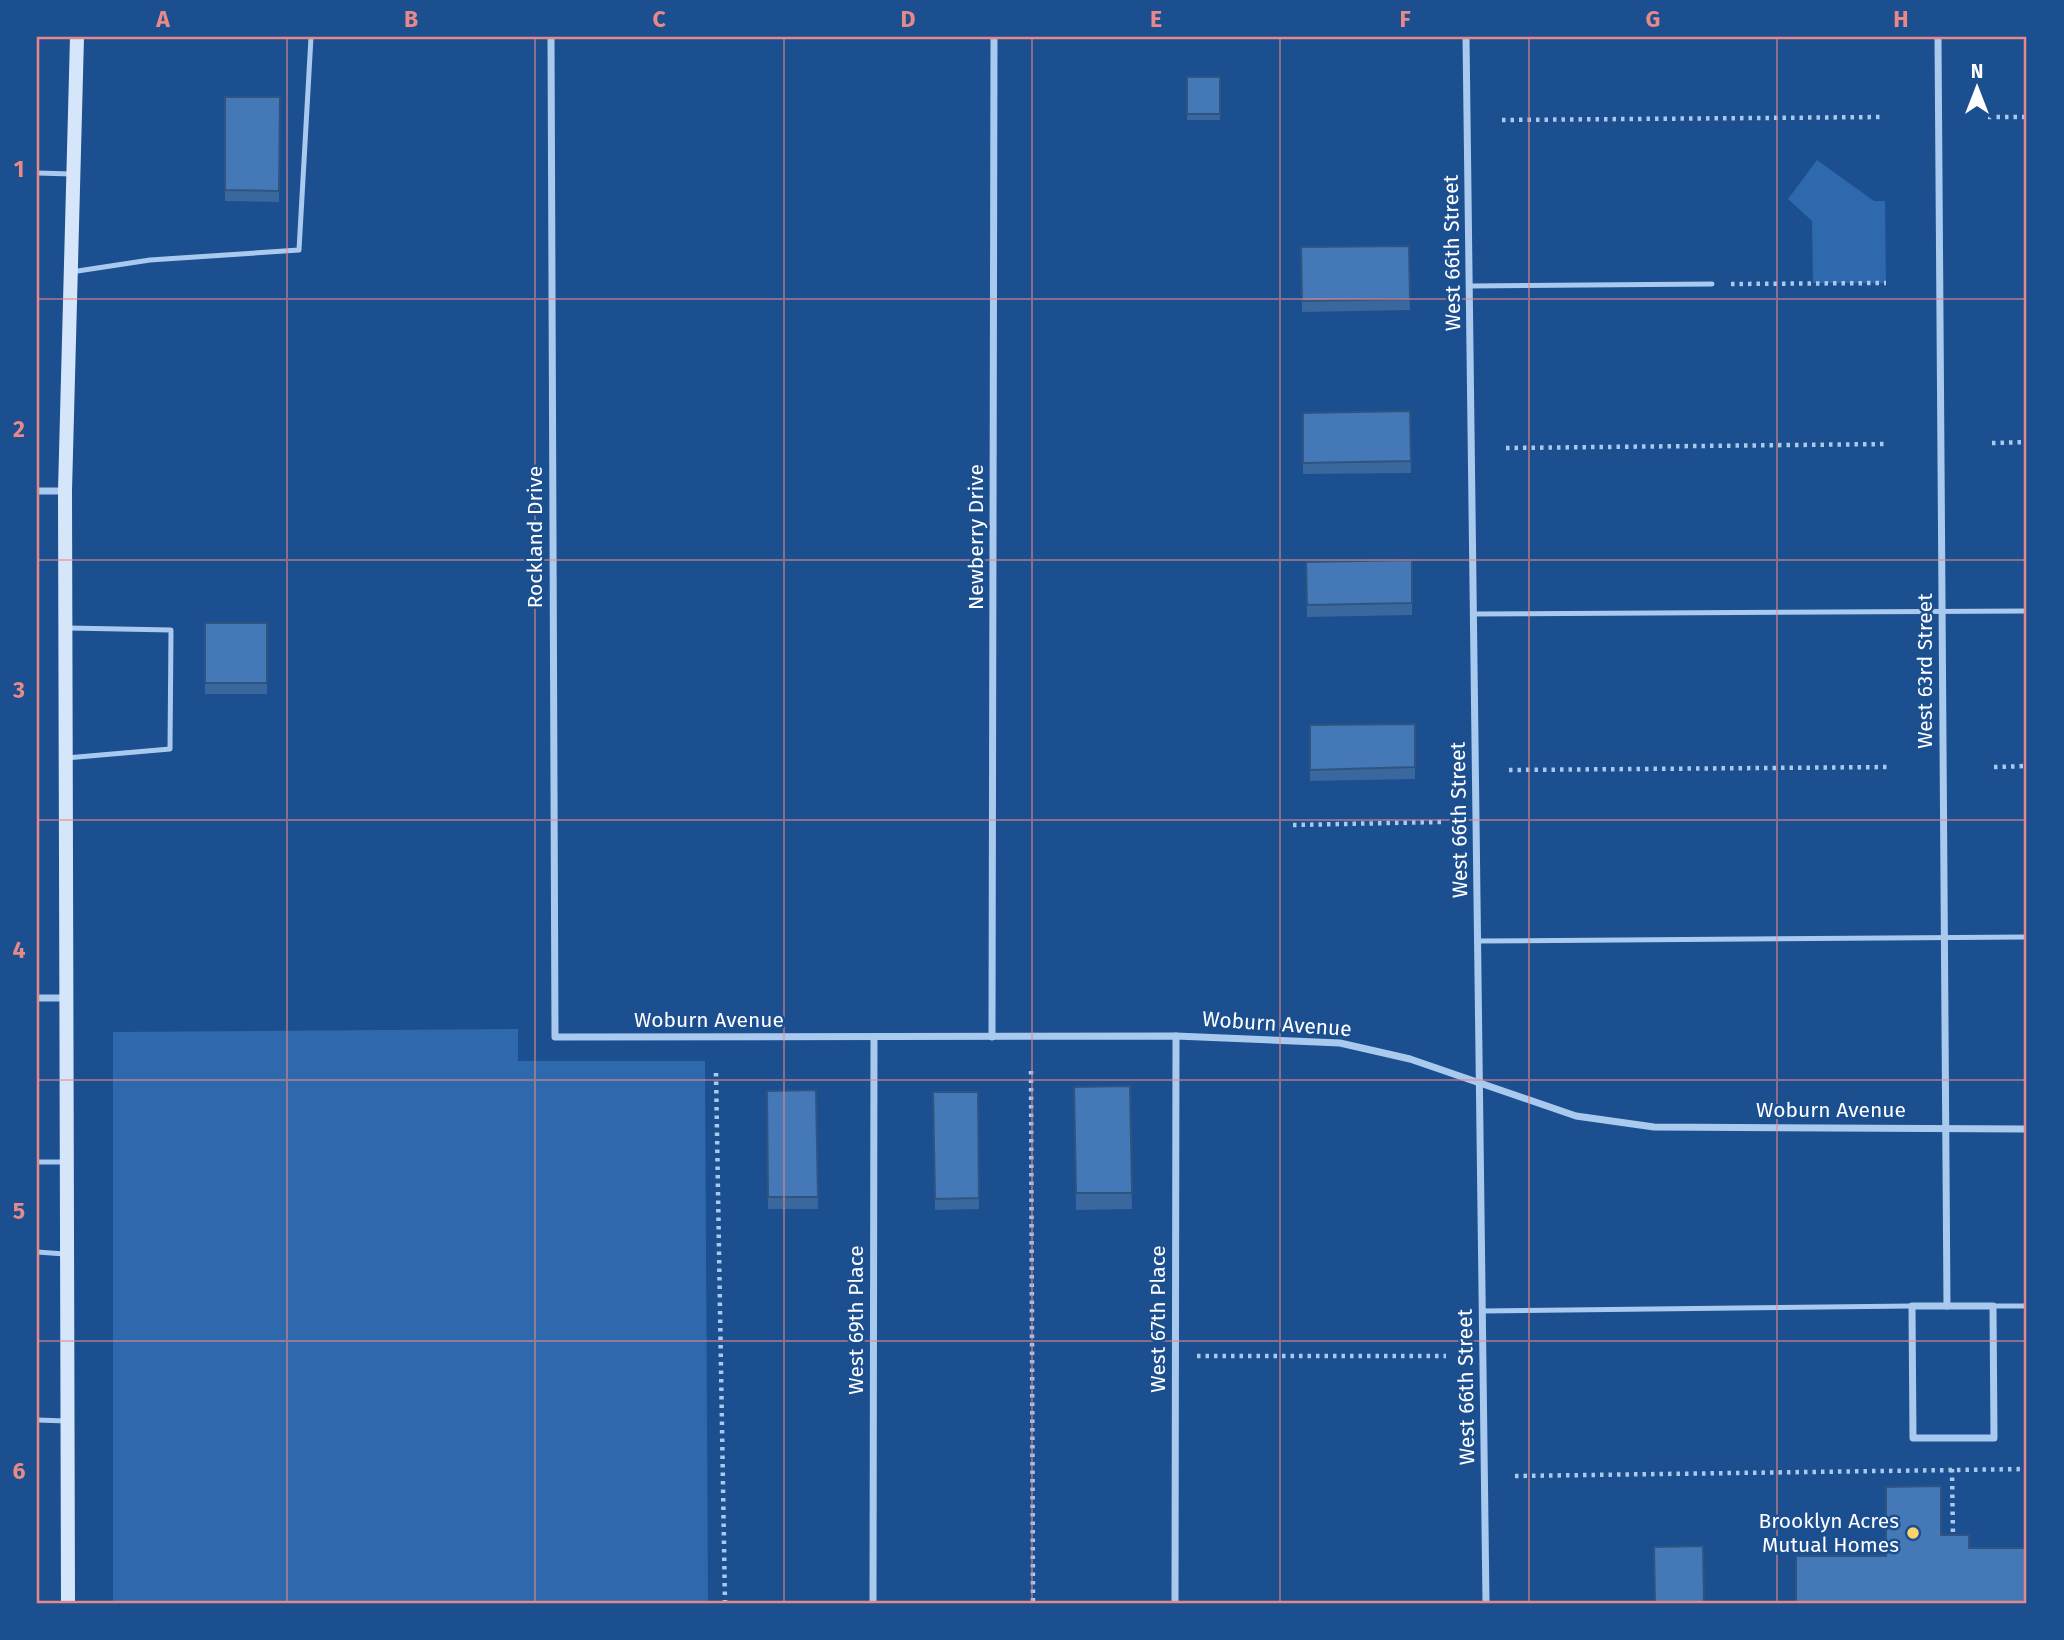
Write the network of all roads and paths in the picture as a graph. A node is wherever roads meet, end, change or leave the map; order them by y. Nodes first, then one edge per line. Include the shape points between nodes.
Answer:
1 (77, 37) edge
2 (312, 37) edge
3 (551, 37) edge
4 (994, 37) edge
5 (1466, 37) edge
6 (1938, 37) edge
7 (1884, 117) dead end
8 (1988, 117) dead end
9 (2027, 117) edge
10 (1502, 120) dead end
11 (37, 173) edge
12 (74, 174) junction
13 (71, 272) junction
14 (1885, 283) dead end
15 (1712, 284) joint
16 (1470, 286) junction
17 (2027, 442) edge
18 (1992, 443) dead end
19 (1887, 444) dead end
20 (1506, 448) dead end
21 (37, 491) edge
22 (65, 491) junction
23 (2027, 611) edge
24 (1942, 612) junction
25 (1474, 614) junction
26 (65, 627) junction
27 (65, 758) junction
28 (2027, 766) edge
29 (1891, 767) dead end
30 (1994, 767) dead end
31 (1509, 770) dead end
32 (1441, 822) dead end
33 (1293, 825) dead end
34 (1944, 937) junction
35 (2027, 937) edge
36 (1479, 940) junction
37 (37, 998) edge
38 (65, 999) junction
39 (1175, 1035) junction
40 (555, 1037) joint
41 (874, 1037) junction
42 (992, 1037) junction
43 (1031, 1071) dead end
44 (716, 1073) dead end
45 (1480, 1082) junction
46 (1945, 1128) junction
47 (2027, 1129) edge
48 (37, 1162) edge
49 (66, 1162) junction
50 (37, 1252) edge
51 (66, 1254) junction
52 (1912, 1306) junction
53 (1947, 1306) junction
54 (1993, 1306) junction
55 (2027, 1306) edge
56 (1483, 1311) junction
57 (1175, 1356) junction
58 (1446, 1356) dead end
59 (37, 1420) edge
60 (67, 1421) junction
61 (1952, 1469) junction
62 (2027, 1469) edge
63 (1516, 1476) dead end
64 (1953, 1545) edge
65 (68, 1603) edge
66 (725, 1603) edge
67 (873, 1603) edge
68 (1033, 1603) edge
69 (1175, 1603) edge
70 (1486, 1603) edge

1 - 12 main road
2 - 13 lane via 299,250 150,260
3 - 40 street, Rockland Drive
4 - 42 street, Newberry Drive
5 - 16 street, West 66th Street
6 - 24 street, West 63rd Street
7 - 10 path
8 - 9 path
11 - 12 lane
12 - 13 main road
13 - 22 main road
14 - 15 path
15 - 16 lane
16 - 25 street, West 66th Street
17 - 18 path
19 - 20 path
21 - 22 street
22 - 26 main road
23 - 24 lane
24 - 25 lane
24 - 34 street, West 63rd Street
25 - 36 street, West 66th Street
26 - 27 main road
26 - 27 lane via 171,630 170,749
27 - 38 main road
28 - 30 path
29 - 31 path
32 - 33 path
34 - 35 lane
34 - 36 lane
34 - 46 street, West 63rd Street
36 - 45 street, West 66th Street
37 - 38 street
38 - 49 main road
39 - 42 street, Woburn Avenue
39 - 45 street, Woburn Avenue via 1340,1043
39 - 57 street, West 67th Place
40 - 41 street, Woburn Avenue
41 - 42 street, Woburn Avenue
41 - 67 street, West 69th Place
43 - 68 path
44 - 66 path
45 - 46 street, Woburn Avenue via 1576,1116 1654,1127
45 - 56 street, West 66th Street
46 - 47 street, Woburn Avenue
46 - 53 street, West 63rd Street
48 - 49 lane
49 - 51 main road
50 - 51 lane
51 - 60 main road
52 - 53 street
52 - 54 street via 1913,1438 1994,1438
52 - 56 lane
53 - 54 street
54 - 55 lane
56 - 70 street, West 66th Street
57 - 58 path
57 - 69 street, West 67th Place
59 - 60 lane
60 - 65 main road
61 - 62 path
61 - 63 path
61 - 64 path

